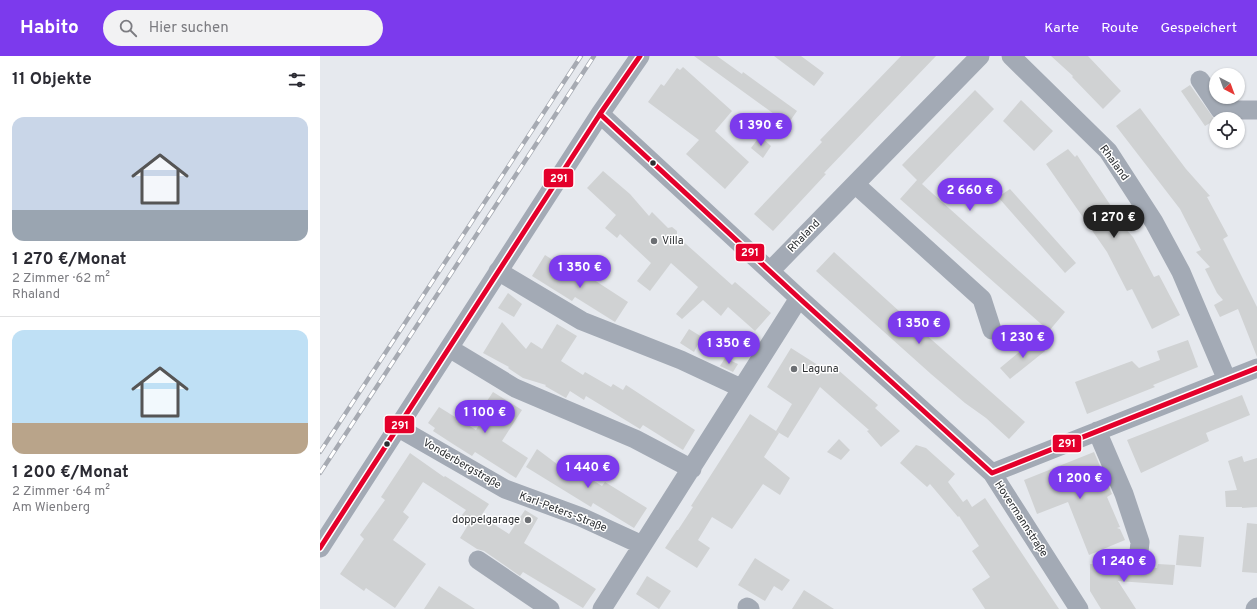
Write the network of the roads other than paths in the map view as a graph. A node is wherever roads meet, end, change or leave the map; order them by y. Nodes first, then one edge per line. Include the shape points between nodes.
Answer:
1 (640, 56) edge
2 (980, 56) edge
3 (1011, 56) edge
4 (1200, 80) dead end
5 (1257, 110) edge
6 (600, 114) junction
7 (855, 184) junction
8 (498, 271) junction
9 (770, 271) junction
10 (799, 298) junction
11 (992, 330) dead end
12 (449, 348) junction
13 (1257, 368) edge
14 (1227, 380) junction
15 (741, 388) junction
16 (397, 427) junction
17 (1097, 431) junction
18 (692, 469) junction
19 (992, 473) junction
20 (505, 489) joint
21 (642, 545) junction
22 (320, 548) edge
23 (1139, 552) dead end
24 (478, 560) dead end
25 (550, 609) edge
26 (602, 609) edge
27 (1079, 609) edge

1 - 6 street
2 - 7 street, Rhaland
3 - 14 street, Rhaland via 1108,151 1154,222 1181,272
4 - 5 street via 1220,110
6 - 8 street
6 - 9 street, Hovermannstraße
7 - 9 street, Rhaland
7 - 11 street via 982,300
8 - 12 street
8 - 15 street via 582,321 681,360
9 - 10 street, Hovermannstraße
10 - 15 street
10 - 19 street, Hovermannstraße
12 - 16 street
12 - 18 street via 515,388 635,439
13 - 14 street
14 - 17 street
15 - 18 street
16 - 20 street, Vonderbergstraße
16 - 22 street
17 - 19 street
17 - 23 street via 1124,494 1140,542
18 - 21 street
19 - 27 street, Hovermannstraße
20 - 21 street, Karl-Peters-Straße via 581,517
21 - 26 street
24 - 25 street

